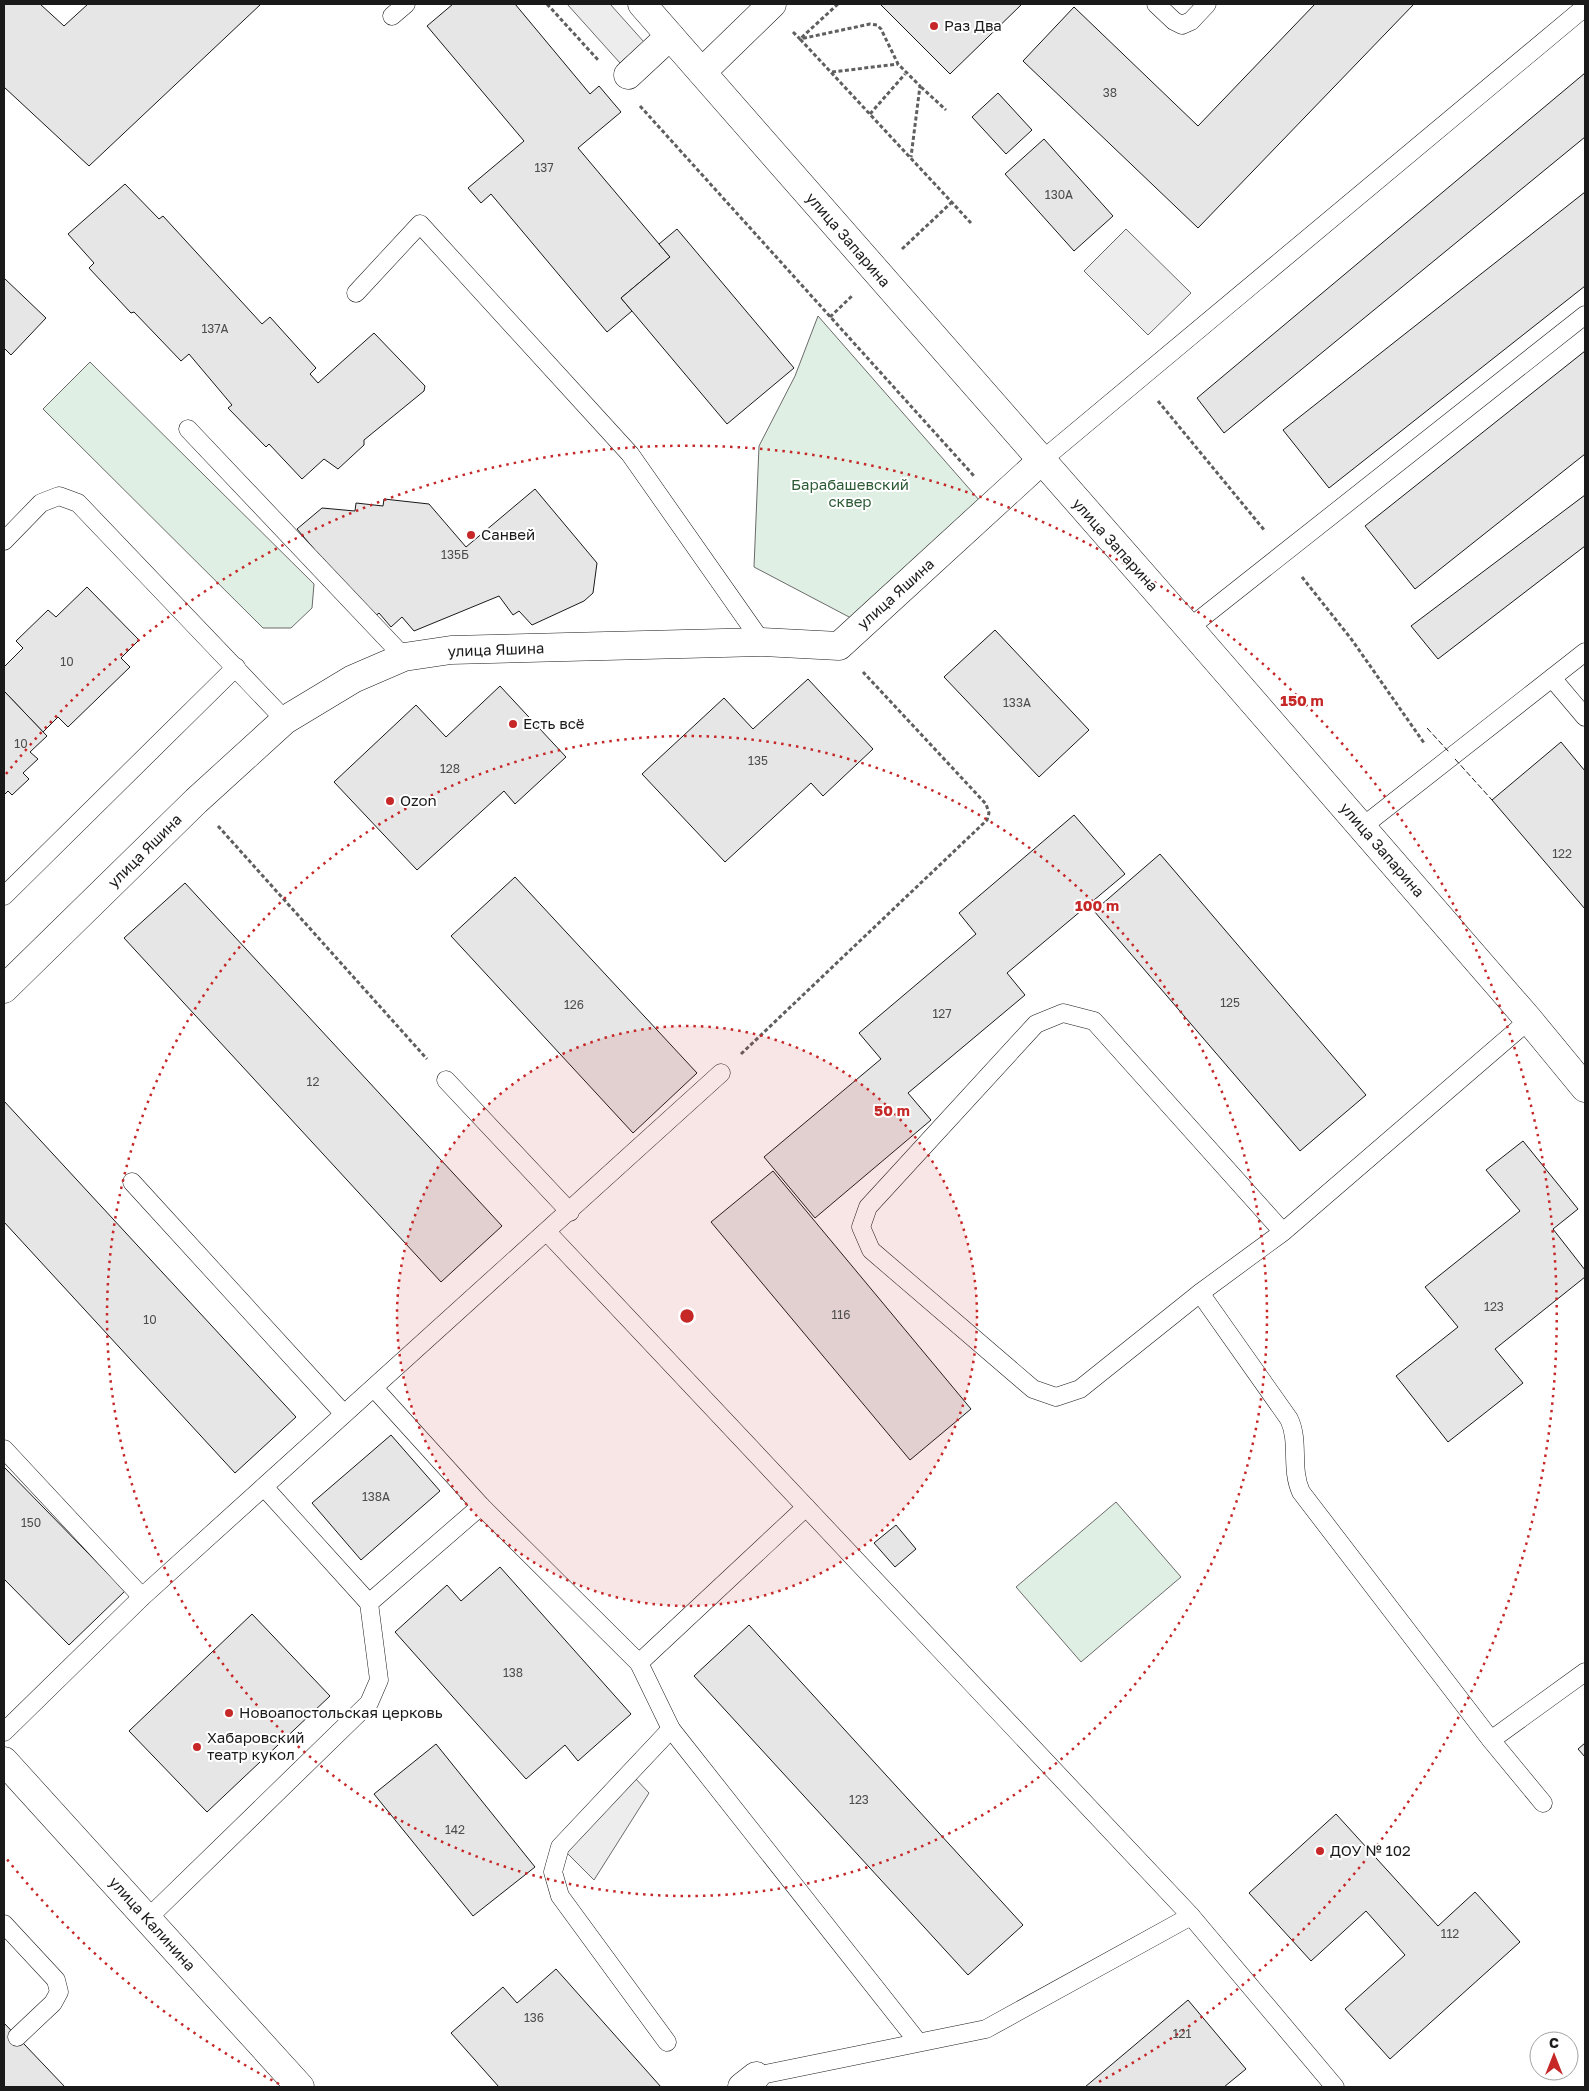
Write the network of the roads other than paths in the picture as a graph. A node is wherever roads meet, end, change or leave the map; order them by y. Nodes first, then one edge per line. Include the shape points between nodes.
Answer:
1 (406, 4) edge
2 (642, 4) edge
3 (1156, 4) edge
4 (1208, 4) edge
5 (771, 5) edge
6 (1585, 7) edge
7 (392, 16) dead end
8 (670, 36) junction
9 (702, 72) junction
10 (628, 76) dead end
11 (356, 294) dead end
12 (1585, 315) edge
13 (188, 429) dead end
14 (1041, 461) junction
15 (4, 541) edge
16 (1189, 628) junction
17 (762, 642) junction
18 (1585, 652) edge
19 (404, 657) junction
20 (236, 667) junction
21 (1552, 678) junction
22 (1585, 717) edge
23 (285, 720) junction
24 (1362, 827) junction
25 (4, 896) edge
26 (4, 989) edge
27 (1529, 1020) junction
28 (721, 1073) road end
29 (446, 1080) road end
30 (1585, 1088) edge
31 (132, 1182) dead end
32 (570, 1212) junction
33 (546, 1232) junction
34 (1283, 1232) junction
35 (1200, 1293) junction
36 (374, 1388) junction
37 (344, 1414) junction
38 (4, 1449) edge
39 (264, 1487) junction
40 (481, 1506) junction
41 (806, 1507) junction
42 (142, 1597) junction
43 (369, 1604) junction
44 (639, 1663) junction
45 (1585, 1672) edge
46 (671, 1729) junction
47 (4, 1732) edge
48 (1491, 1740) junction
49 (4, 1761) edge
50 (1543, 1803) dead end
51 (1191, 1916) junction
52 (147, 1919) junction
53 (4, 1924) edge
54 (17, 2037) dead end
55 (667, 2042) dead end
56 (918, 2042) junction
57 (749, 2081) edge
58 (300, 2087) edge
59 (1335, 2087) edge

1 - 7 lane
2 - 8 street, улица Запарина
3 - 4 lane via 1182,25 1191,21
5 - 9 street
6 - 14 lane
8 - 9 street, улица Запарина
8 - 10 street
9 - 14 street, улица Запарина
11 - 17 lane via 420,224 630,454
12 - 16 lane
13 - 19 lane
14 - 16 street, улица Запарина
14 - 17 street, улица Яшина via 839,646
15 - 20 lane via 42,503 60,496 78,503
16 - 24 street, улица Запарина
17 - 19 street, улица Яшина via 451,650
18 - 21 lane
19 - 23 street, улица Яшина via 353,678
20 - 23 lane
20 - 25 lane
21 - 22 lane
21 - 24 lane
23 - 26 street, улица Яшина via 196,801
24 - 27 street, улица Запарина
27 - 30 street, улица Запарина
27 - 34 lane
28 - 32 lane
29 - 32 lane
31 - 37 lane
32 - 33 lane
33 - 36 lane
33 - 41 lane
34 - 35 lane
34 - 35 lane via 1094,1021 1063,1013 1036,1024 868,1207 861,1228 871,1250 1033,1389 1056,1397 1080,1389
35 - 48 lane via 1294,1428 1296,1482 1301,1492
36 - 37 lane
36 - 40 lane
37 - 39 lane
38 - 42 lane
39 - 42 lane
39 - 43 lane
40 - 43 lane
40 - 44 lane
41 - 44 lane
41 - 51 lane
42 - 47 lane
43 - 52 lane via 379,1680 369,1704
44 - 46 lane
45 - 48 lane
46 - 55 lane via 560,1847 553,1872 560,1896
46 - 56 lane
48 - 50 lane
49 - 52 street, улица Калинина
51 - 56 lane via 986,2028
51 - 59 lane
52 - 58 street, улица Калинина
53 - 54 lane via 56,1980 59,1992 54,2003
56 - 57 lane

